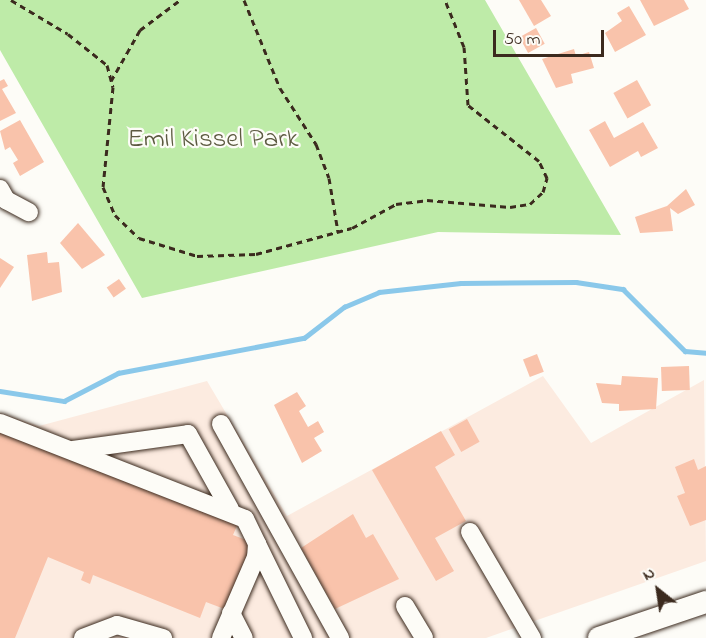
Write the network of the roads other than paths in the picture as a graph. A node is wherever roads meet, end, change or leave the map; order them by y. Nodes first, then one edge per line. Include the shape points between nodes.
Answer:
1 (0, 189) edge
2 (29, 212) dead end
3 (0, 423) edge
4 (221, 424) dead end
5 (72, 450) junction
6 (231, 509) junction
7 (470, 532) dead end
8 (257, 544) junction
9 (706, 602) edge
10 (405, 606) dead end
11 (231, 614) junction
12 (83, 638) edge
13 (163, 638) edge
14 (220, 638) edge
15 (244, 638) edge
16 (303, 638) edge
17 (340, 638) edge
18 (424, 638) edge
19 (532, 638) edge
20 (599, 638) edge

1 - 2 street via 6,200
3 - 5 street
4 - 17 street
5 - 6 street
5 - 6 street via 188,434
6 - 8 street via 245,519
7 - 19 street
8 - 11 street
8 - 16 street
9 - 20 main road
10 - 18 street
11 - 14 street
11 - 15 street
12 - 13 street via 117,625

